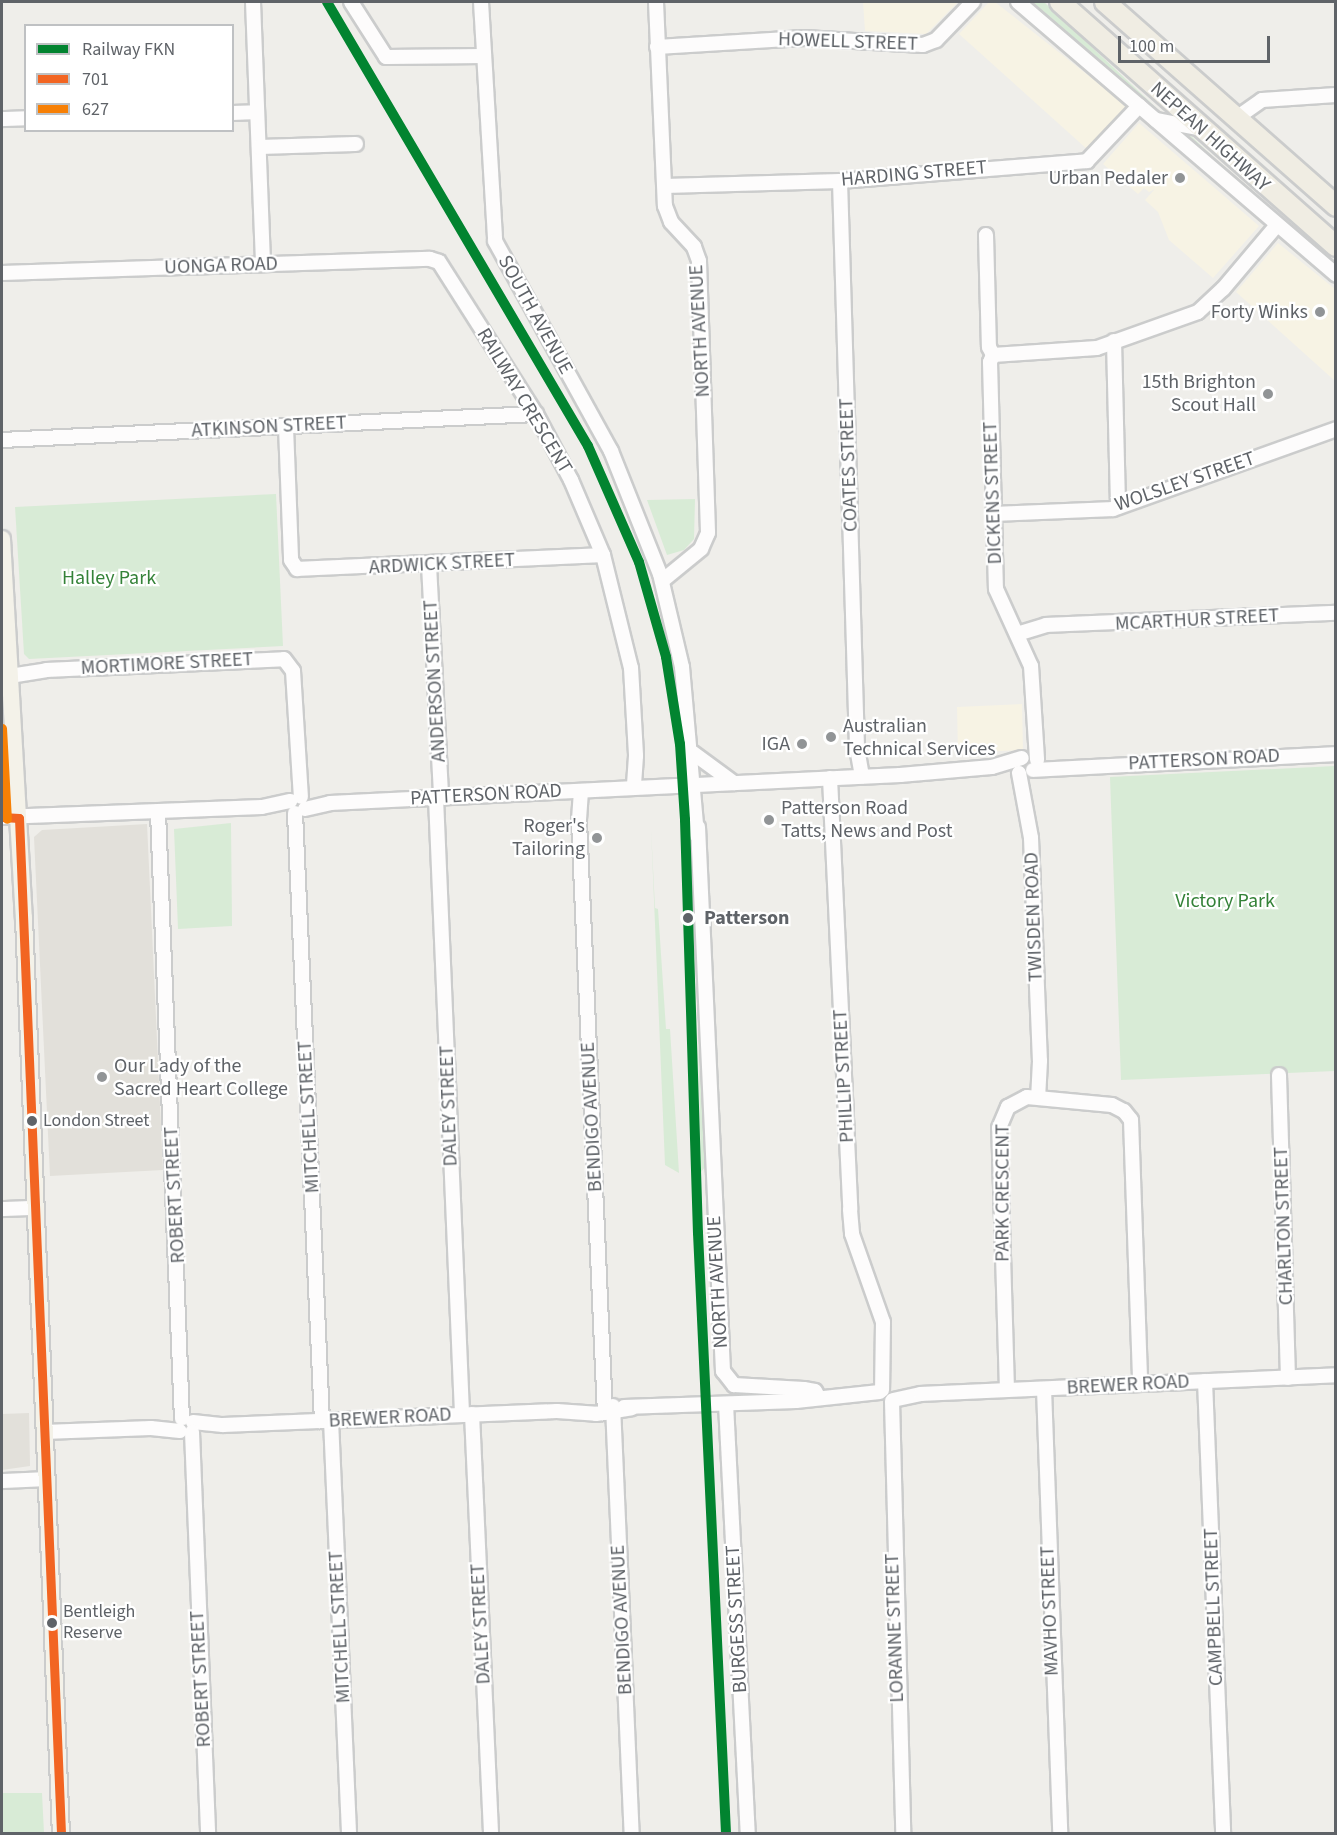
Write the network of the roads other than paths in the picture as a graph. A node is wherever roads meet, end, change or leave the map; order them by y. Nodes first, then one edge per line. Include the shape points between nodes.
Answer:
1 (253, 2) edge
2 (351, 2) edge
3 (481, 2) edge
4 (656, 2) edge
5 (973, 2) edge
6 (1018, 2) edge
7 (1060, 2) edge
8 (1105, 2) edge
9 (657, 44) junction
10 (484, 56) junction
11 (1335, 95) edge
12 (1139, 106) junction
13 (257, 112) junction
14 (234, 113) edge
15 (24, 118) edge
16 (2, 119) edge
17 (1154, 119) junction
18 (1234, 119) junction
19 (1198, 128) junction
20 (356, 144) dead end
21 (258, 147) junction
22 (1250, 173) junction
23 (840, 181) junction
24 (665, 186) junction
25 (1335, 206) edge
26 (1259, 210) junction
27 (1277, 225) junction
28 (986, 236) dead end
29 (1335, 246) edge
30 (439, 262) joint
31 (262, 264) junction
32 (2, 273) edge
33 (1335, 275) edge
34 (1114, 341) junction
35 (993, 355) junction
36 (536, 414) junction
37 (286, 427) junction
38 (1335, 429) edge
39 (2, 440) edge
40 (1118, 507) junction
41 (994, 514) junction
42 (2, 539) edge
43 (603, 555) junction
44 (429, 565) junction
45 (661, 577) junction
46 (1335, 613) edge
47 (1019, 638) junction
48 (5, 641) edge
49 (287, 661) joint
50 (10, 670) junction
51 (692, 751) junction
52 (1335, 754) edge
53 (1029, 762) junction
54 (858, 777) junction
55 (830, 778) junction
56 (734, 783) junction
57 (695, 785) junction
58 (637, 788) junction
59 (577, 791) junction
60 (438, 798) junction
61 (298, 805) junction
62 (158, 812) junction
63 (2, 817) edge
64 (19, 818) junction
65 (1279, 1075) dead end
66 (1041, 1097) junction
67 (36, 1208) junction
68 (2, 1209) edge
69 (1335, 1375) edge
70 (1288, 1378) junction
71 (1205, 1381) junction
72 (1140, 1384) junction
73 (1044, 1389) junction
74 (1007, 1390) junction
75 (887, 1396) junction
76 (819, 1398) junction
77 (726, 1404) junction
78 (609, 1409) junction
79 (467, 1414) junction
80 (326, 1420) junction
81 (187, 1426) junction
82 (44, 1432) junction
83 (46, 1479) junction
84 (2, 1481) edge
85 (61, 1833) edge
86 (208, 1833) edge
87 (349, 1833) edge
88 (491, 1833) edge
89 (632, 1833) edge
90 (748, 1833) edge
91 (903, 1833) edge
92 (1060, 1833) edge
93 (1223, 1833) edge

1 - 13 street
2 - 10 street via 386,57
3 - 10 street, SOUTH AVENUE
4 - 9 street, NORTH AVENUE
5 - 9 street, HOWELL STREET via 936,40 923,45 804,38
6 - 12 street
7 - 19 highway, NEPEAN HIGHWAY
8 - 18 highway, NEPEAN HIGHWAY
9 - 24 street, NORTH AVENUE
10 - 45 street, SOUTH AVENUE via 497,248 611,451
11 - 18 street via 1263,99
12 - 17 street
12 - 23 street, HARDING STREET via 1087,161
13 - 14 street
13 - 21 street
15 - 16 street
17 - 19 street
17 - 26 street
18 - 25 highway, NEPEAN HIGHWAY
19 - 22 highway, NEPEAN HIGHWAY
20 - 21 street
21 - 31 street
22 - 26 street
22 - 29 highway, NEPEAN HIGHWAY
23 - 24 street, HARDING STREET
23 - 54 street, COATES STREET
24 - 45 street, NORTH AVENUE via 668,216 694,247 699,270 708,533 705,544 692,558
26 - 27 street
27 - 33 street
27 - 34 street via 1204,309
28 - 35 street, DICKENS STREET via 989,347
30 - 31 street, UONGA ROAD
30 - 36 street, RAILWAY CRESCENT
31 - 32 street, UONGA ROAD
34 - 35 street via 1093,348
34 - 40 street
35 - 41 street, DICKENS STREET via 990,362
36 - 37 street, ATKINSON STREET
36 - 43 street, RAILWAY CRESCENT via 571,480
37 - 39 street, ATKINSON STREET
37 - 44 street, ARDWICK STREET via 294,567 305,571
38 - 40 street, WOLSLEY STREET
40 - 41 street, WOLSLEY STREET
41 - 47 street, DICKENS STREET via 996,589
42 - 48 main road
43 - 44 street, ARDWICK STREET
43 - 58 street, RAILWAY CRESCENT via 631,668
44 - 60 street, ANDERSON STREET
45 - 51 street, NORTH AVENUE via 682,667
46 - 47 street, MCARTHUR STREET via 1059,627
47 - 53 street, DICKENS STREET via 1031,666
48 - 50 main road
49 - 50 street, MORTIMORE STREET via 276,658
49 - 61 street, MITCHELL STREET via 293,671
50 - 64 main road
51 - 56 street
51 - 57 street, NORTH AVENUE
52 - 53 street, PATTERSON ROAD via 1073,767
53 - 54 street, PATTERSON ROAD
53 - 66 street, TWISDEN ROAD
54 - 55 street, PATTERSON ROAD
55 - 56 street, PATTERSON ROAD
55 - 75 street, PHILLIP STREET via 851,1227 883,1323
56 - 57 street, PATTERSON ROAD
57 - 58 street, PATTERSON ROAD
57 - 76 street, NORTH AVENUE via 723,1371 734,1385 804,1389 815,1391
58 - 59 street, PATTERSON ROAD
59 - 60 street, PATTERSON ROAD
59 - 78 street, BENDIGO AVENUE
60 - 61 street, PATTERSON ROAD
60 - 79 street, DALEY STREET
61 - 62 street, PATTERSON ROAD
61 - 80 street, MITCHELL STREET
62 - 64 street, PATTERSON ROAD
62 - 81 street, ROBERT STREET
63 - 64 street, PATTERSON ROAD
64 - 67 main road
65 - 70 street, CHARLTON STREET
66 - 72 street, PARK CRESCENT via 1117,1106 1133,1126
66 - 74 street, PARK CRESCENT via 1015,1102 1004,1112 999,1128
67 - 68 street
67 - 82 main road
69 - 70 street, BREWER ROAD
70 - 71 street, BREWER ROAD
71 - 72 street, BREWER ROAD
71 - 93 street, CAMPBELL STREET
72 - 73 street, BREWER ROAD
73 - 74 street, BREWER ROAD
73 - 92 street, MAVHO STREET
74 - 75 street, BREWER ROAD
75 - 76 street, BREWER ROAD
75 - 91 street, LORANNE STREET
76 - 77 street, BREWER ROAD
77 - 78 street, BREWER ROAD
77 - 90 street, BURGESS STREET
78 - 79 street, BREWER ROAD
78 - 89 street, BENDIGO AVENUE
79 - 80 street, BREWER ROAD
79 - 88 street, DALEY STREET
80 - 81 street, BREWER ROAD
80 - 87 street, MITCHELL STREET
81 - 82 street, BREWER ROAD
81 - 86 street, ROBERT STREET
82 - 83 main road
83 - 84 street
83 - 85 main road

